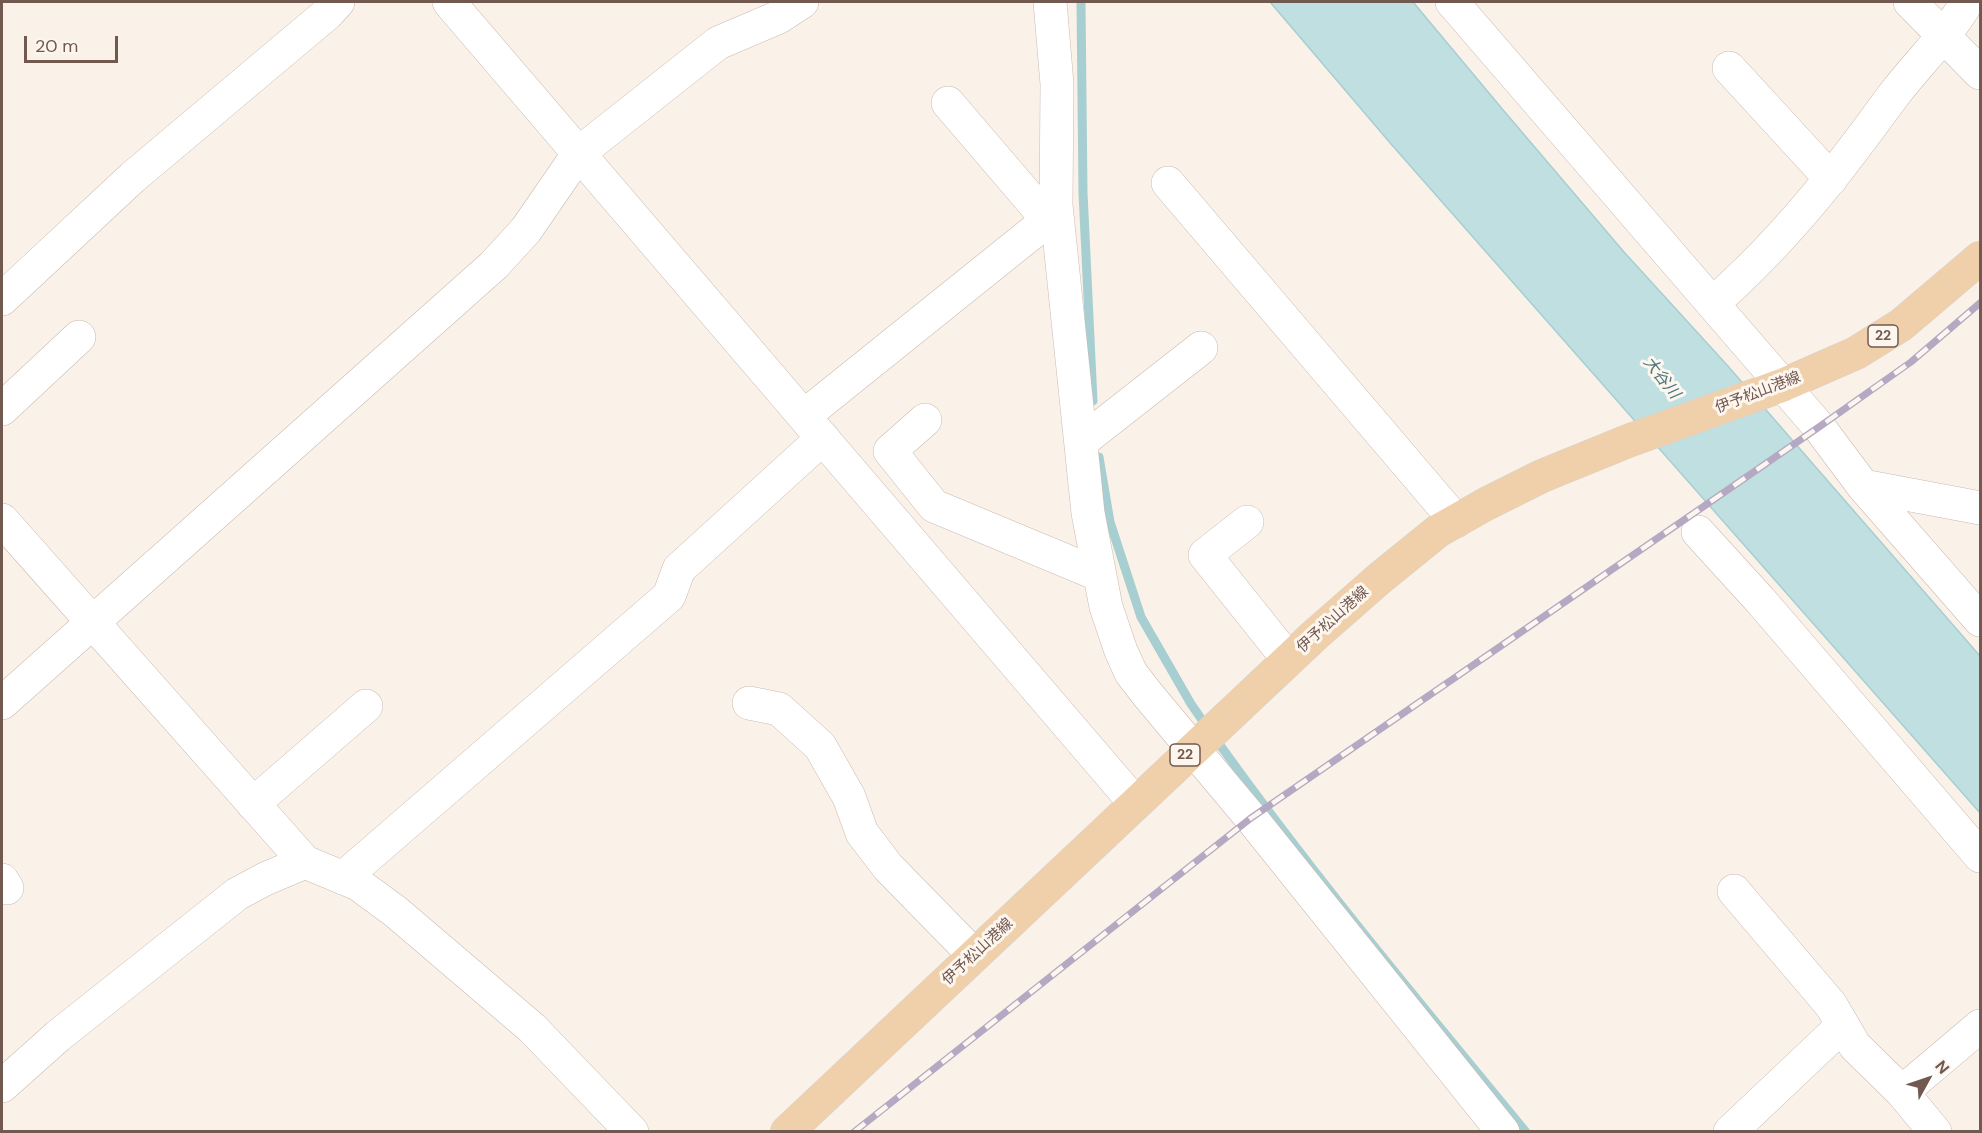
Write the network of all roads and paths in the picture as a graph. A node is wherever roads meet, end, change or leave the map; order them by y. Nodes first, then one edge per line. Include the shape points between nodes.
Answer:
1 (338, 2) edge
2 (449, 2) edge
3 (802, 2) edge
4 (1050, 2) edge
5 (1452, 2) edge
6 (1910, 2) edge
7 (1967, 2) edge
8 (1944, 36) junction
9 (1729, 68) dead end
10 (1980, 73) edge
11 (948, 103) dead end
12 (579, 153) junction
13 (1831, 179) junction
14 (1168, 183) dead end
15 (1053, 221) junction
16 (1980, 258) edge
17 (2, 299) edge
18 (1713, 303) junction
19 (79, 337) dead end
20 (1202, 348) dead end
21 (1777, 387) junction
22 (2, 409) edge
23 (925, 420) dead end
24 (813, 427) junction
25 (1081, 442) junction
26 (1863, 486) junction
27 (1980, 508) edge
28 (2, 520) edge
29 (1456, 521) junction
30 (1247, 522) dead end
31 (1698, 532) dead end
32 (1100, 575) junction
33 (1980, 620) edge
34 (92, 622) junction
35 (1288, 659) junction
36 (2, 703) edge
37 (749, 703) dead end
38 (366, 706) dead end
39 (1193, 748) junction
40 (1135, 803) junction
41 (253, 804) junction
42 (1980, 856) edge
43 (305, 862) junction
44 (344, 878) junction
45 (1734, 891) dead end
46 (974, 955) junction
47 (1842, 1026) junction
48 (1980, 1026) edge
49 (2, 1086) edge
50 (1902, 1092) junction
51 (632, 1131) edge
52 (787, 1131) edge
53 (1503, 1131) edge
54 (1730, 1131) edge
55 (1935, 1131) edge

1 - 17 street via 133,177
2 - 12 street
3 - 12 street via 718,43
4 - 15 street via 1057,84
5 - 18 street
6 - 8 street
7 - 8 street
8 - 10 street
8 - 13 street via 1914,69
9 - 13 street
11 - 15 street
12 - 24 street
12 - 34 street via 526,230 494,265
13 - 18 street via 1769,250
14 - 29 street
15 - 24 street
15 - 25 street
16 - 21 main road, 伊予松山港線 / 22 via 1901,325 1856,353
18 - 21 street
19 - 22 street
20 - 25 street
21 - 26 street via 1819,427
21 - 29 main road, 伊予松山港線 / 22 via 1542,476
23 - 32 street via 890,451 934,506
24 - 40 street
24 - 44 street via 679,569 669,596
25 - 32 street via 1088,513
26 - 27 street
26 - 33 street
28 - 34 street
29 - 35 main road, 伊予松山港線 / 22 via 1380,578
30 - 35 street via 1205,555
31 - 42 street
32 - 39 street via 1106,607 1131,673
34 - 36 street
34 - 41 street
35 - 39 main road, 伊予松山港線 / 22
37 - 46 street via 779,709 820,746 849,796 862,832 888,867
38 - 41 street
39 - 40 main road, 伊予松山港線 / 22
39 - 53 street
40 - 46 main road, 伊予松山港線 / 22
41 - 43 street
43 - 44 street
43 - 49 street via 237,894 67,1029
44 - 51 street via 396,912 532,1028
45 - 47 street via 1831,1005
46 - 52 main road, 伊予松山港線 / 22
47 - 50 street via 1855,1046
47 - 54 street
48 - 50 street
50 - 55 street

